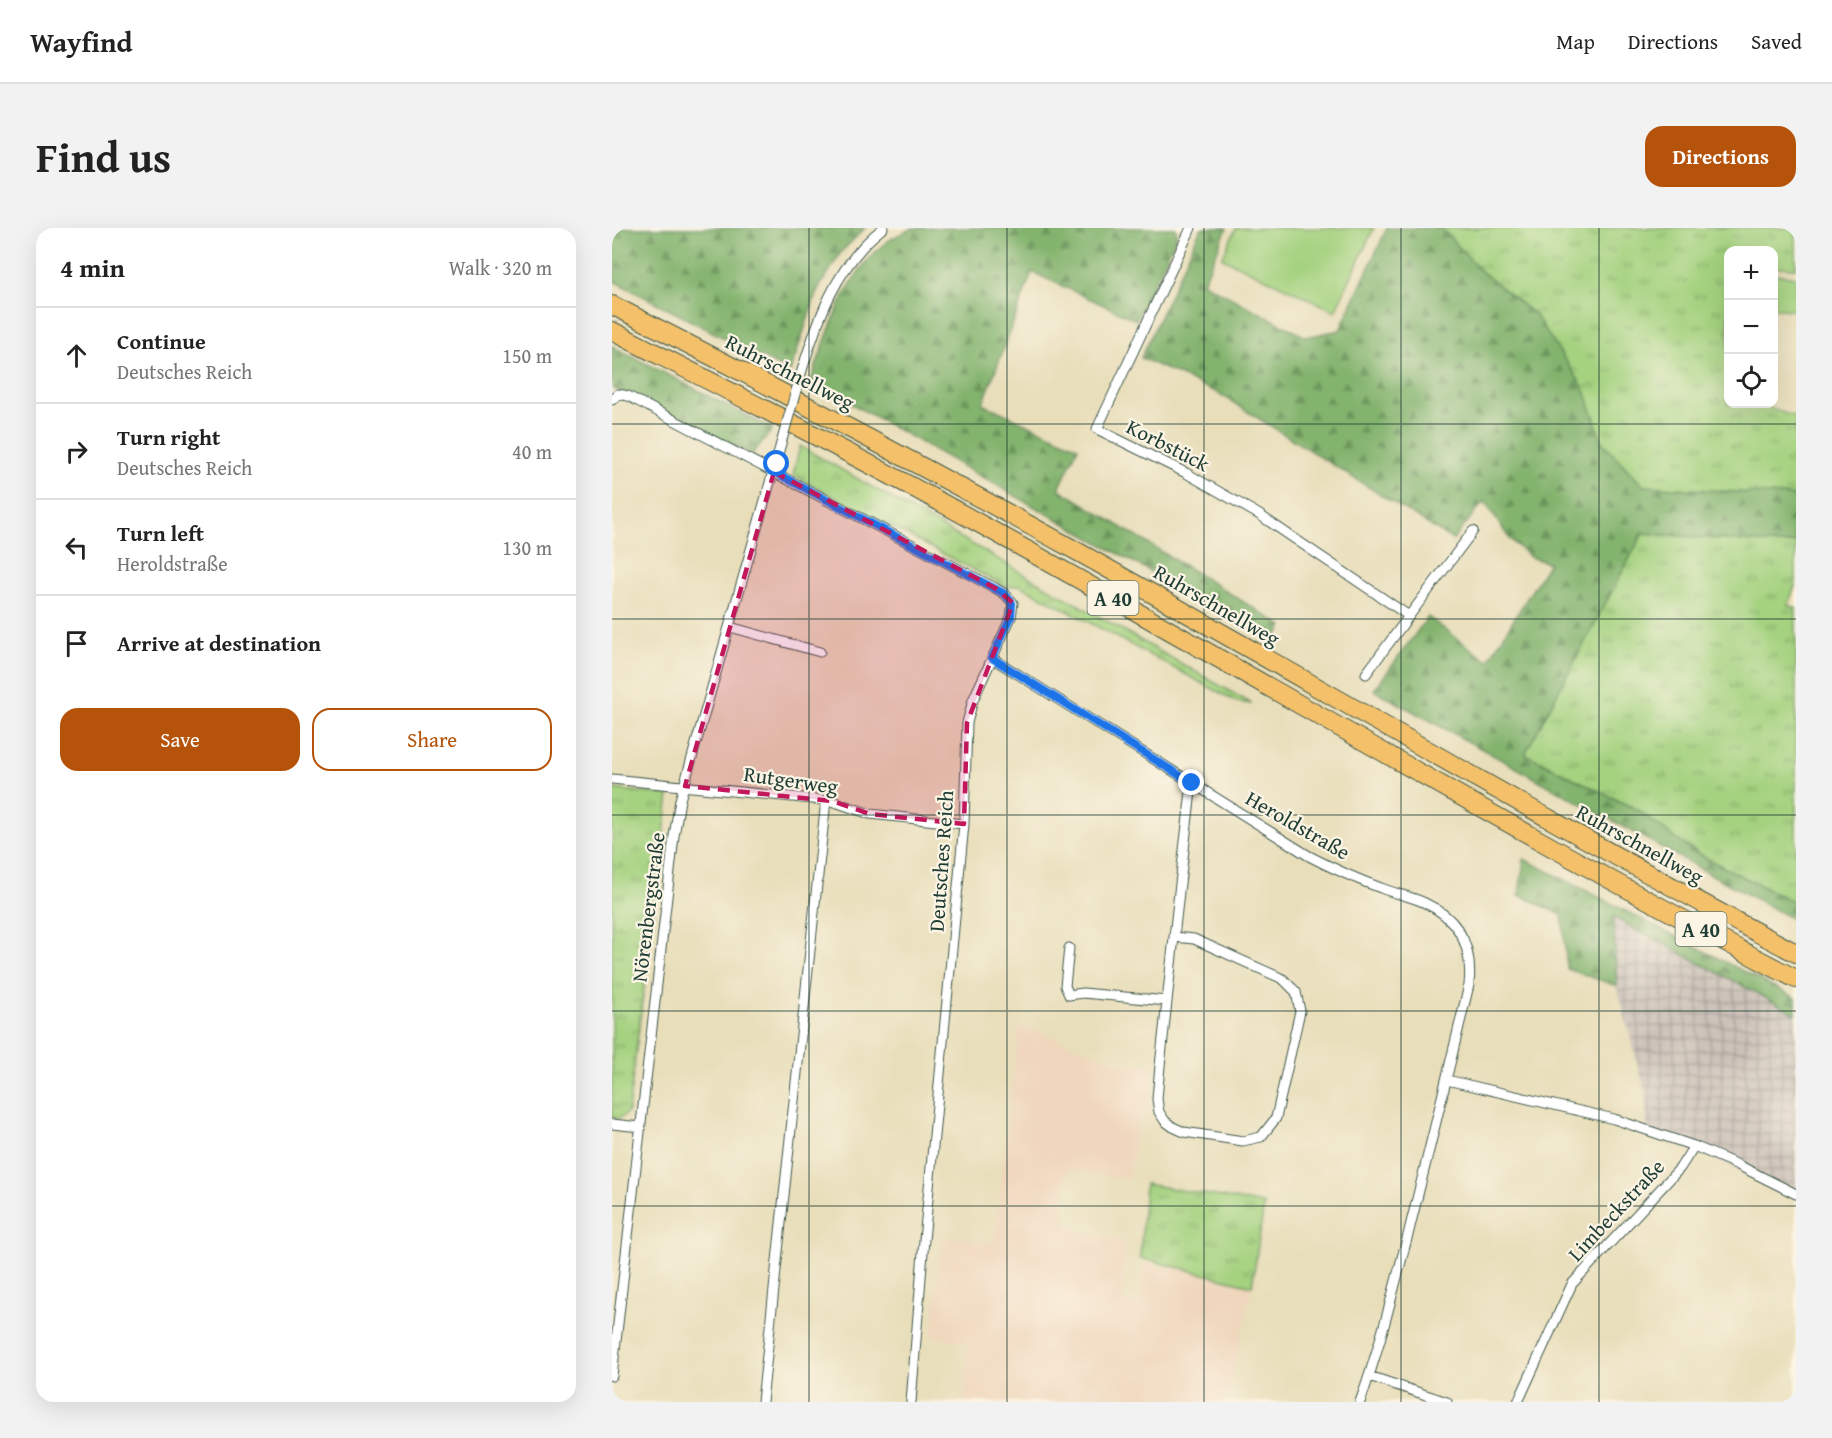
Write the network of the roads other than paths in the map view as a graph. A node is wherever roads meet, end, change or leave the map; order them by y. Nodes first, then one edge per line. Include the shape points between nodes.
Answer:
1 (883, 228) edge
2 (1189, 230) edge
3 (612, 305) edge
4 (612, 331) edge
5 (612, 400) edge
6 (774, 472) junction
7 (1473, 531) dead end
8 (1409, 616) junction
9 (730, 627) junction
10 (820, 652) dead end
11 (992, 658) junction
12 (1366, 674) dead end
13 (612, 779) edge
14 (1192, 783) junction
15 (685, 786) junction
16 (826, 800) junction
17 (964, 824) junction
18 (1174, 936) junction
19 (1069, 948) dead end
20 (1796, 953) edge
21 (1796, 979) edge
22 (1167, 1001) junction
23 (1447, 1080) junction
24 (612, 1124) edge
25 (640, 1127) junction
26 (1694, 1146) junction
27 (1796, 1194) edge
28 (612, 1376) edge
29 (1369, 1376) junction
30 (762, 1402) edge
31 (910, 1402) edge
32 (1360, 1402) edge
33 (1447, 1402) edge
34 (1518, 1402) edge

1 - 6 street, Nörenbergstraße, bridge via 850,260 829,296 799,380
2 - 8 street, Korbstück via 1097,429 1257,514
3 - 20 highway, Ruhrschnellweg / A 40 via 946,479 1540,815
4 - 21 highway, A 40 via 970,518 1529,835
5 - 6 street, Deutsches Reich via 618,394 628,396
6 - 9 street, Nörenbergstraße
6 - 11 street, Deutsches Reich via 1005,594 1012,603 1011,617
7 - 8 street
8 - 12 street
9 - 10 street
9 - 15 street, Nörenbergstraße
11 - 14 street, Heroldstraße
11 - 17 street, Deutsches Reich via 967,723
13 - 15 street, Rutgerweg
14 - 18 street
14 - 23 street, Heroldstraße via 1318,860 1382,889 1423,902 1452,922 1464,940 1471,968
15 - 16 street, Rutgerweg
15 - 25 street, Nörenbergstraße via 674,836
16 - 17 street, Rutgerweg via 870,814
16 - 30 street
17 - 31 street, Deutsches Reich
18 - 22 street
18 - 22 street via 1194,939 1283,979 1296,992 1300,1011 1276,1118 1262,1137 1243,1141 1184,1132 1159,1112
19 - 22 street via 1065,986 1069,995
23 - 26 street via 1614,1119
23 - 29 street, Heroldstraße
24 - 25 street
25 - 28 street, Nörenbergstraße
26 - 27 street
26 - 34 street, Limbeckstraße via 1680,1168 1572,1284
29 - 32 street, Heroldstraße
29 - 33 street

